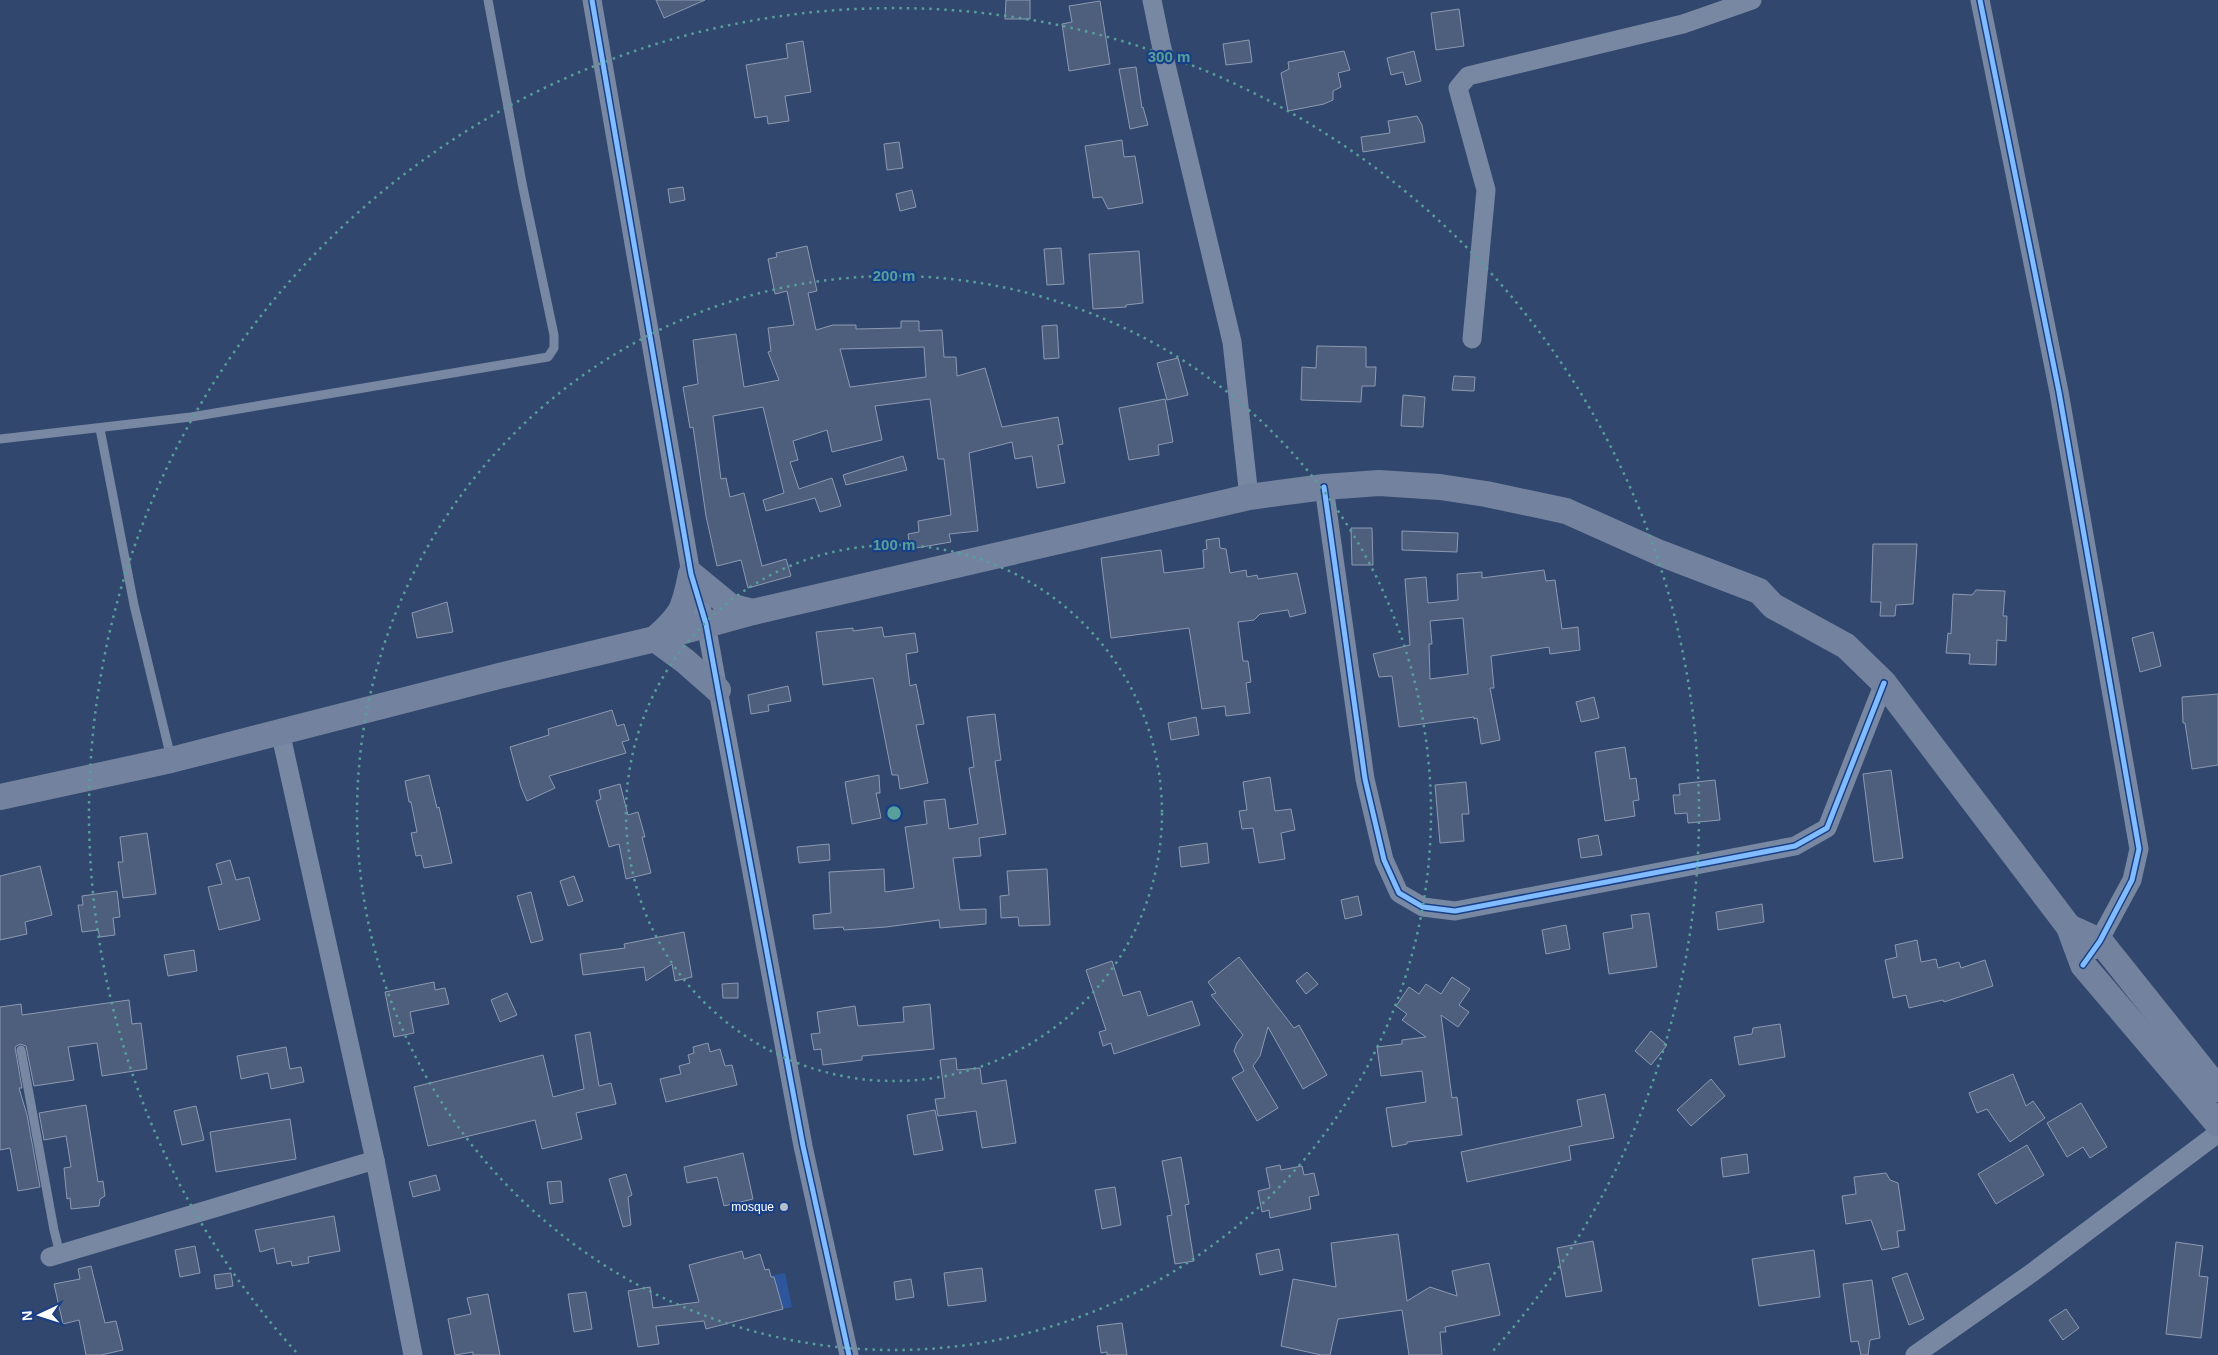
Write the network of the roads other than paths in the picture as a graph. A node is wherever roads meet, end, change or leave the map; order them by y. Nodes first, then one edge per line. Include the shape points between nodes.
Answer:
1 (488, 0) edge
2 (592, 0) edge
3 (1152, 0) edge
4 (1752, 0) edge
5 (1980, 0) edge
6 (1472, 339) dead end
7 (100, 429) junction
8 (0, 439) edge
9 (1324, 487) junction
10 (1249, 497) junction
11 (691, 574) junction
12 (753, 612) junction
13 (706, 624) junction
14 (655, 639) junction
15 (1884, 684) junction
16 (718, 690) junction
17 (280, 731) junction
18 (171, 760) junction
19 (0, 798) edge
20 (2069, 927) junction
21 (2100, 941) junction
22 (2083, 965) junction
23 (21, 1050) dead end
24 (2218, 1089) edge
25 (2218, 1124) edge
26 (2218, 1133) edge
27 (375, 1160) junction
28 (55, 1255) joint
29 (413, 1355) edge
30 (850, 1355) edge
31 (1915, 1355) edge

1 - 7 lane via 554,335 554,348 548,357 191,417
2 - 11 street
3 - 10 street via 1232,342
4 - 6 street via 1683,24 1468,76 1458,88 1486,190
5 - 21 street via 2059,392 2140,849 2132,880
7 - 8 lane
7 - 18 lane via 134,605
9 - 10 main road
9 - 15 main road via 1379,483 1440,486 1566,511 1660,553 1759,591 1772,606 1846,646
9 - 15 street via 1365,779 1382,851 1399,893 1423,907 1455,911 1795,846 1827,828
10 - 12 main road
11 - 12 main road via 730,606
11 - 13 street
11 - 14 main road via 686,599 677,619
12 - 13 main road
13 - 14 main road
13 - 16 street
14 - 16 main road
14 - 17 main road
15 - 20 main road
16 - 30 street via 803,1146
17 - 18 main road
17 - 27 street
18 - 19 main road
20 - 21 main road
20 - 22 main road
21 - 22 street
21 - 24 main road
22 - 25 main road
23 - 28 lane via 54,1230
26 - 31 street via 2033,1272
27 - 28 street
27 - 29 street

